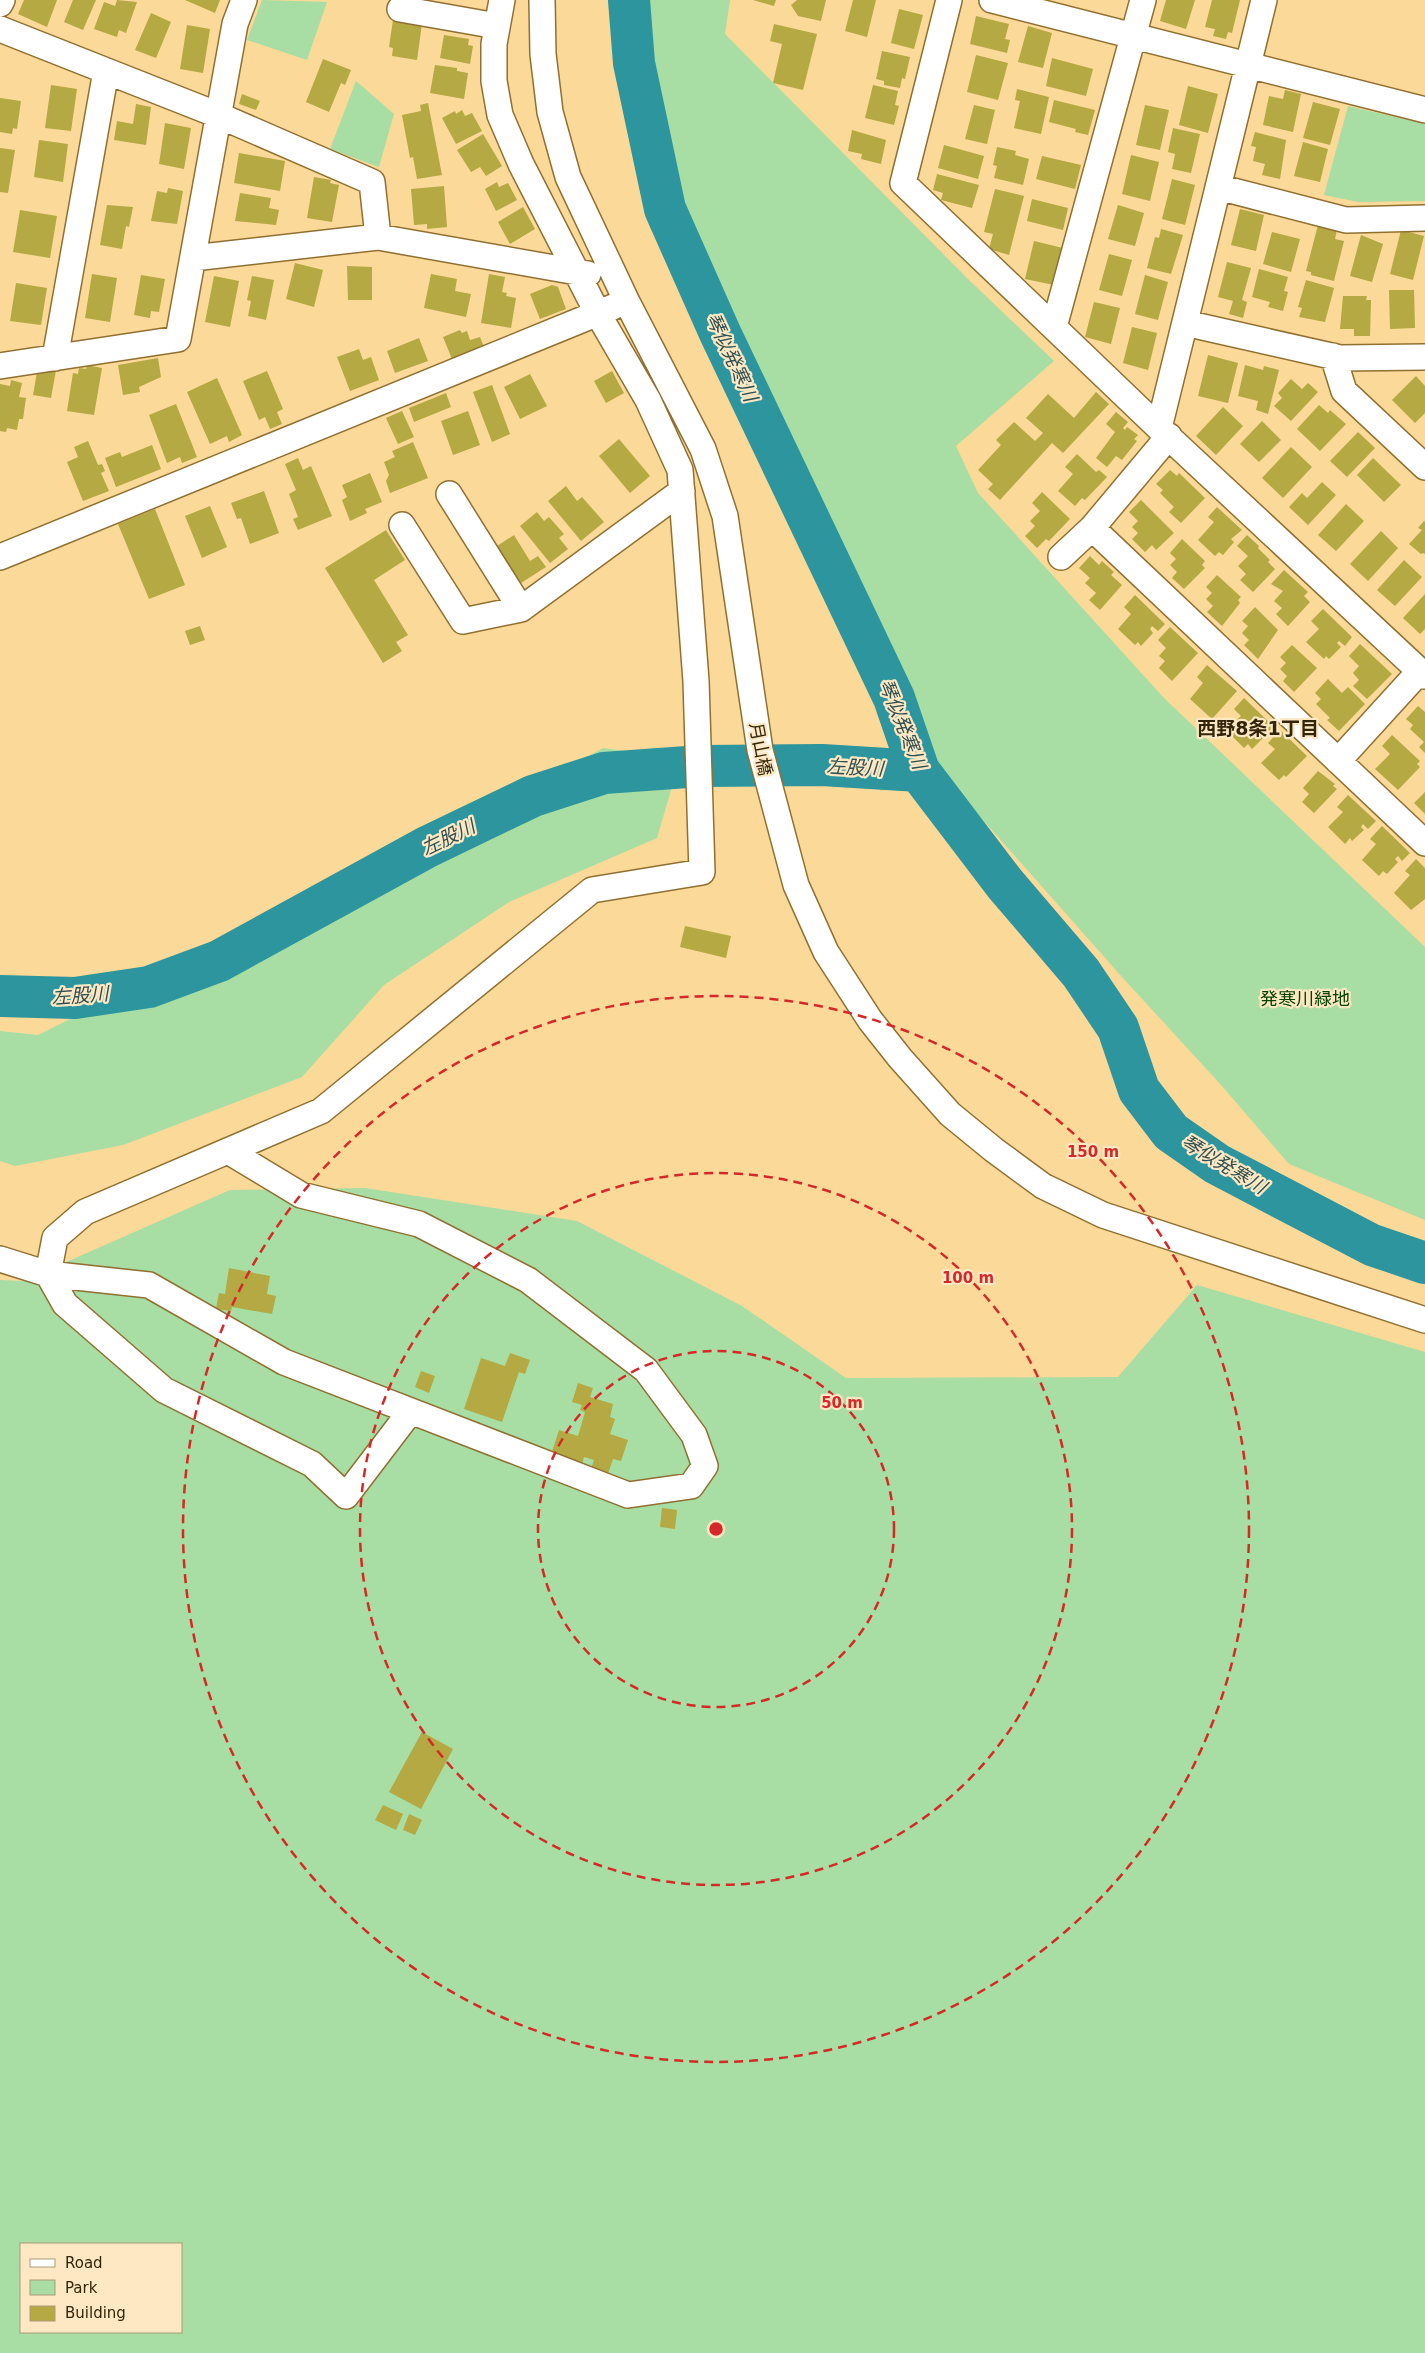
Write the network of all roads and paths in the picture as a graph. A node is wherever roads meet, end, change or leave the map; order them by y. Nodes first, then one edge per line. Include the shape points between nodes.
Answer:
1 (2, 0) edge
2 (244, 0) edge
3 (502, 0) edge
4 (542, 0) edge
5 (949, 0) edge
6 (992, 0) edge
7 (1143, 0) edge
8 (1264, 0) edge
9 (0, 4) edge
10 (400, 9) dead end
11 (497, 26) junction
12 (0, 29) edge
13 (1134, 36) junction
14 (1249, 64) junction
15 (106, 71) junction
16 (1425, 110) edge
17 (218, 116) junction
18 (1218, 187) junction
19 (1425, 218) edge
20 (378, 237) junction
21 (193, 258) junction
22 (577, 273) junction
23 (613, 273) junction
24 (627, 302) junction
25 (598, 314) junction
26 (1185, 323) junction
27 (1054, 327) junction
28 (1333, 356) junction
29 (1425, 357) edge
30 (55, 358) junction
31 (0, 366) edge
32 (1164, 432) junction
33 (1425, 467) edge
34 (682, 491) junction
35 (449, 494) dead end
36 (402, 525) dead end
37 (1092, 528) junction
38 (0, 557) edge
39 (1061, 557) dead end
40 (521, 609) junction
41 (1422, 674) edge
42 (1338, 761) junction
43 (1425, 843) edge
44 (228, 1150) junction
45 (0, 1259) edge
46 (48, 1274) junction
47 (1425, 1320) edge
48 (410, 1412) junction

1 - 9 street
2 - 17 street via 235,24
3 - 11 street
4 - 23 street, 月山橋 via 543,54 550,112 568,177
5 - 27 street via 904,184
6 - 13 street
7 - 13 street
8 - 14 street
10 - 11 street
11 - 22 street via 494,81 500,116
12 - 15 street
13 - 14 street
13 - 27 street
14 - 16 street
14 - 18 street
15 - 17 street
15 - 30 street
17 - 20 street via 372,182
17 - 21 street
18 - 19 street via 1346,220
18 - 26 street
20 - 21 street
20 - 22 street
21 - 30 street via 178,339
22 - 23 street
22 - 25 street
23 - 24 street, 月山橋
24 - 25 street
24 - 47 street, 月山橋 via 703,449 725,516 760,750 796,885 826,952 870,1020 950,1114 1043,1186 1103,1215
25 - 34 street via 648,400 680,470
25 - 38 street
26 - 28 street
26 - 32 street
27 - 32 street
28 - 29 street
28 - 33 street via 1344,391
30 - 31 street
32 - 37 street
32 - 41 street
34 - 40 street
34 - 44 street via 696,680 702,872 592,890 321,1111
35 - 40 street
36 - 40 street via 463,621
37 - 39 street
37 - 42 street
41 - 42 street
42 - 43 street
44 - 46 street via 84,1212 55,1238
44 - 48 street via 301,1195 419,1224 528,1280 646,1370 694,1435 705,1466 691,1486 628,1495
45 - 46 street
46 - 48 street via 149,1285 284,1362
46 - 48 street via 65,1304 164,1390 312,1464 346,1496

